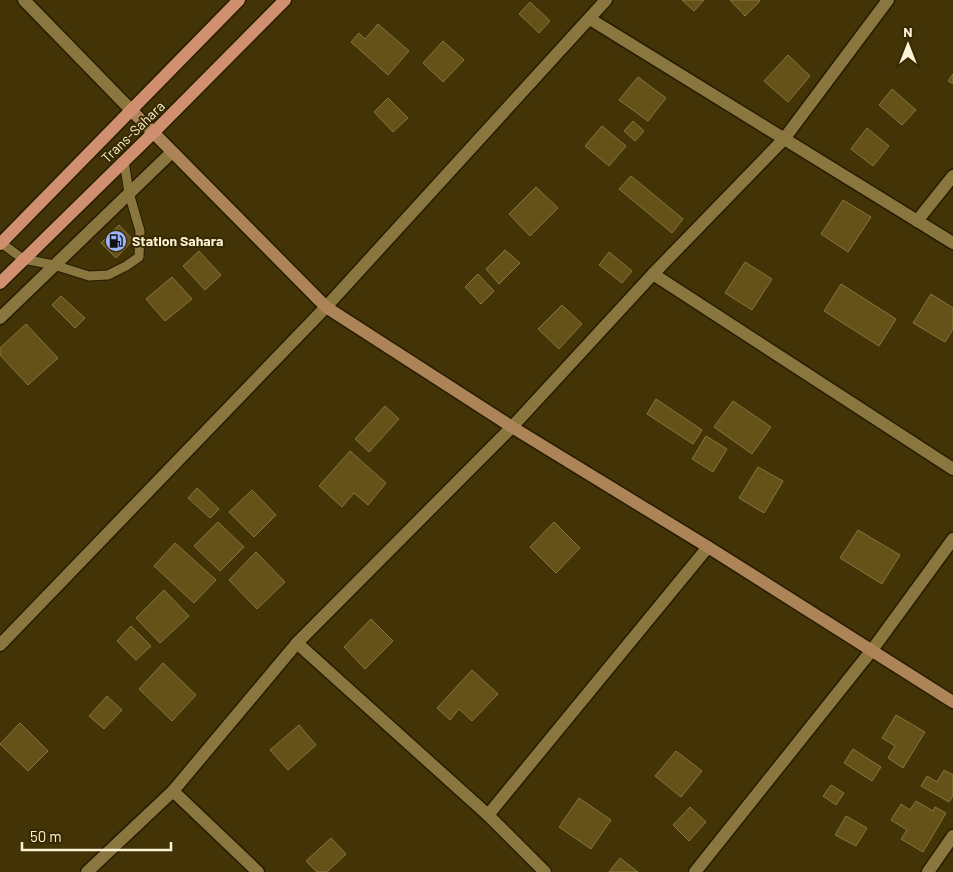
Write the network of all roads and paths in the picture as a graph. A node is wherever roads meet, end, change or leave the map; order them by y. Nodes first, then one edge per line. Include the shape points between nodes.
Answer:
1 (24, 0) edge
2 (239, 0) edge
3 (285, 0) edge
4 (606, 0) edge
5 (888, 0) edge
6 (590, 19) junction
7 (132, 111) junction
8 (153, 133) junction
9 (784, 138) junction
10 (172, 152) junction
11 (124, 161) junction
12 (953, 176) edge
13 (129, 193) junction
14 (917, 221) junction
15 (0, 243) edge
16 (953, 243) edge
17 (23, 259) junction
18 (54, 265) junction
19 (653, 274) junction
20 (0, 283) edge
21 (326, 307) junction
22 (0, 318) edge
23 (512, 427) junction
24 (953, 470) edge
25 (953, 539) edge
26 (708, 548) junction
27 (297, 643) junction
28 (0, 645) edge
29 (872, 650) junction
30 (953, 702) edge
31 (173, 791) junction
32 (488, 815) junction
33 (953, 836) edge
34 (87, 872) edge
35 (258, 872) edge
36 (545, 872) edge
37 (695, 872) edge
38 (928, 872) edge

1 - 7 street
2 - 7 main road, Trans-Sahara
3 - 8 main road, Trans-Sahara
4 - 6 street
5 - 9 street
6 - 9 street
6 - 21 street
7 - 8 street
7 - 15 main road, Trans-Sahara
8 - 10 street
8 - 11 main road, Trans-Sahara
9 - 14 street
9 - 19 street
10 - 13 street
10 - 21 street
11 - 13 lane
11 - 17 main road, Trans-Sahara
12 - 14 street
13 - 18 street
13 - 18 lane via 140,231 139,257 108,275 90,276
14 - 16 street
15 - 17 lane
17 - 18 lane
17 - 20 main road, Trans-Sahara
18 - 22 street
19 - 23 street
19 - 24 street
21 - 23 street
21 - 28 street
23 - 26 street
23 - 27 street
25 - 29 street
26 - 29 street
26 - 32 street
27 - 31 street
27 - 32 street
29 - 30 street
29 - 37 street
31 - 34 street
31 - 35 street
32 - 36 street
33 - 38 street

